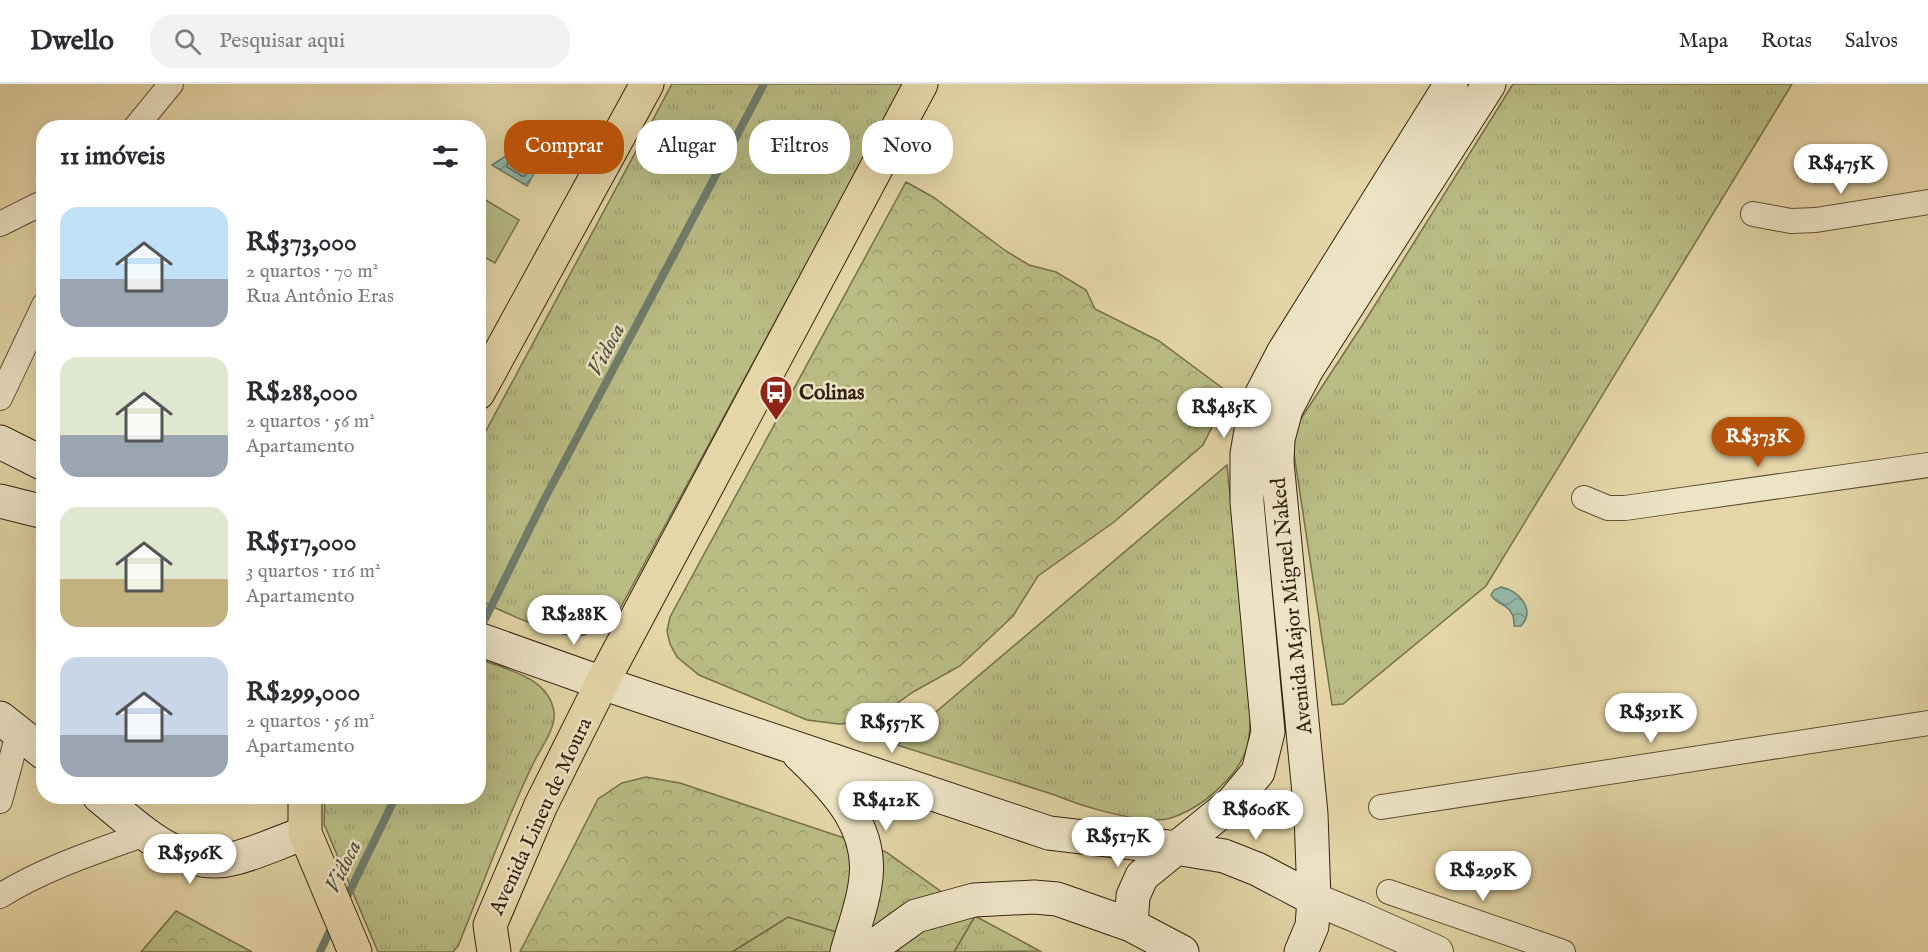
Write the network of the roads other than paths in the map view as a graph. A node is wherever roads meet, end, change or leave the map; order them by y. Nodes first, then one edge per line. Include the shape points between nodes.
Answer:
1 (171, 84) edge
2 (647, 84) edge
3 (921, 84) edge
4 (1451, 84) edge
5 (1489, 84) edge
6 (142, 120) edge
7 (1928, 202) edge
8 (36, 206) edge
9 (1753, 214) dead end
10 (0, 224) edge
11 (36, 322) edge
12 (486, 378) edge
13 (0, 398) edge
14 (0, 442) edge
15 (36, 460) edge
16 (1928, 465) edge
17 (1584, 498) dead end
18 (0, 501) edge
19 (36, 510) edge
20 (486, 642) edge
21 (602, 683) junction
22 (1928, 723) edge
23 (9, 726) edge
24 (36, 747) edge
25 (792, 747) junction
26 (0, 801) edge
27 (109, 804) edge
28 (306, 804) edge
29 (1381, 807) dead end
30 (145, 834) junction
31 (308, 841) junction
32 (1176, 848) junction
33 (1389, 892) dead end
34 (0, 896) edge
35 (1314, 899) junction
36 (1131, 925) junction
37 (492, 939) edge
38 (355, 952) edge
39 (471, 952) edge
40 (847, 952) edge
41 (866, 952) edge
42 (1182, 952) edge
43 (1301, 952) edge
44 (1437, 952) edge
45 (1563, 952) edge

1 - 6 street
2 - 12 main road
3 - 21 main road, Avenida Lineu de Moura
4 - 32 main road, Avenida Major Miguel Naked via 1282,353 1255,407 1247,454 1247,502 1268,732 1258,772 1232,803
5 - 35 main road, Avenida Major Miguel Naked via 1307,369 1286,409 1278,439 1277,462 1311,814
7 - 9 street via 1816,220 1791,221
8 - 10 street
11 - 13 street
14 - 15 main road
16 - 17 street via 1625,508 1608,508
18 - 19 main road
20 - 21 main road
21 - 25 main road
21 - 37 main road, Avenida Lineu de Moura via 541,805
22 - 29 street
23 - 24 main road
23 - 26 street
25 - 32 main road via 1049,833
25 - 40 main road via 831,785 860,828 867,865 866,884
27 - 30 main road
28 - 31 main road
30 - 31 main road via 171,852 203,861 235,858
30 - 34 street via 53,868
31 - 38 main road
32 - 35 main road via 1224,856 1257,868
32 - 36 main road, Avenida Major Miguel Naked via 1142,876 1133,896
33 - 45 street
35 - 43 main road, Avenida Major Miguel Naked via 1312,926
35 - 44 street
36 - 41 main road via 1057,899 974,900 916,916
36 - 42 main road
37 - 39 main road, Avenida Lineu de Moura

